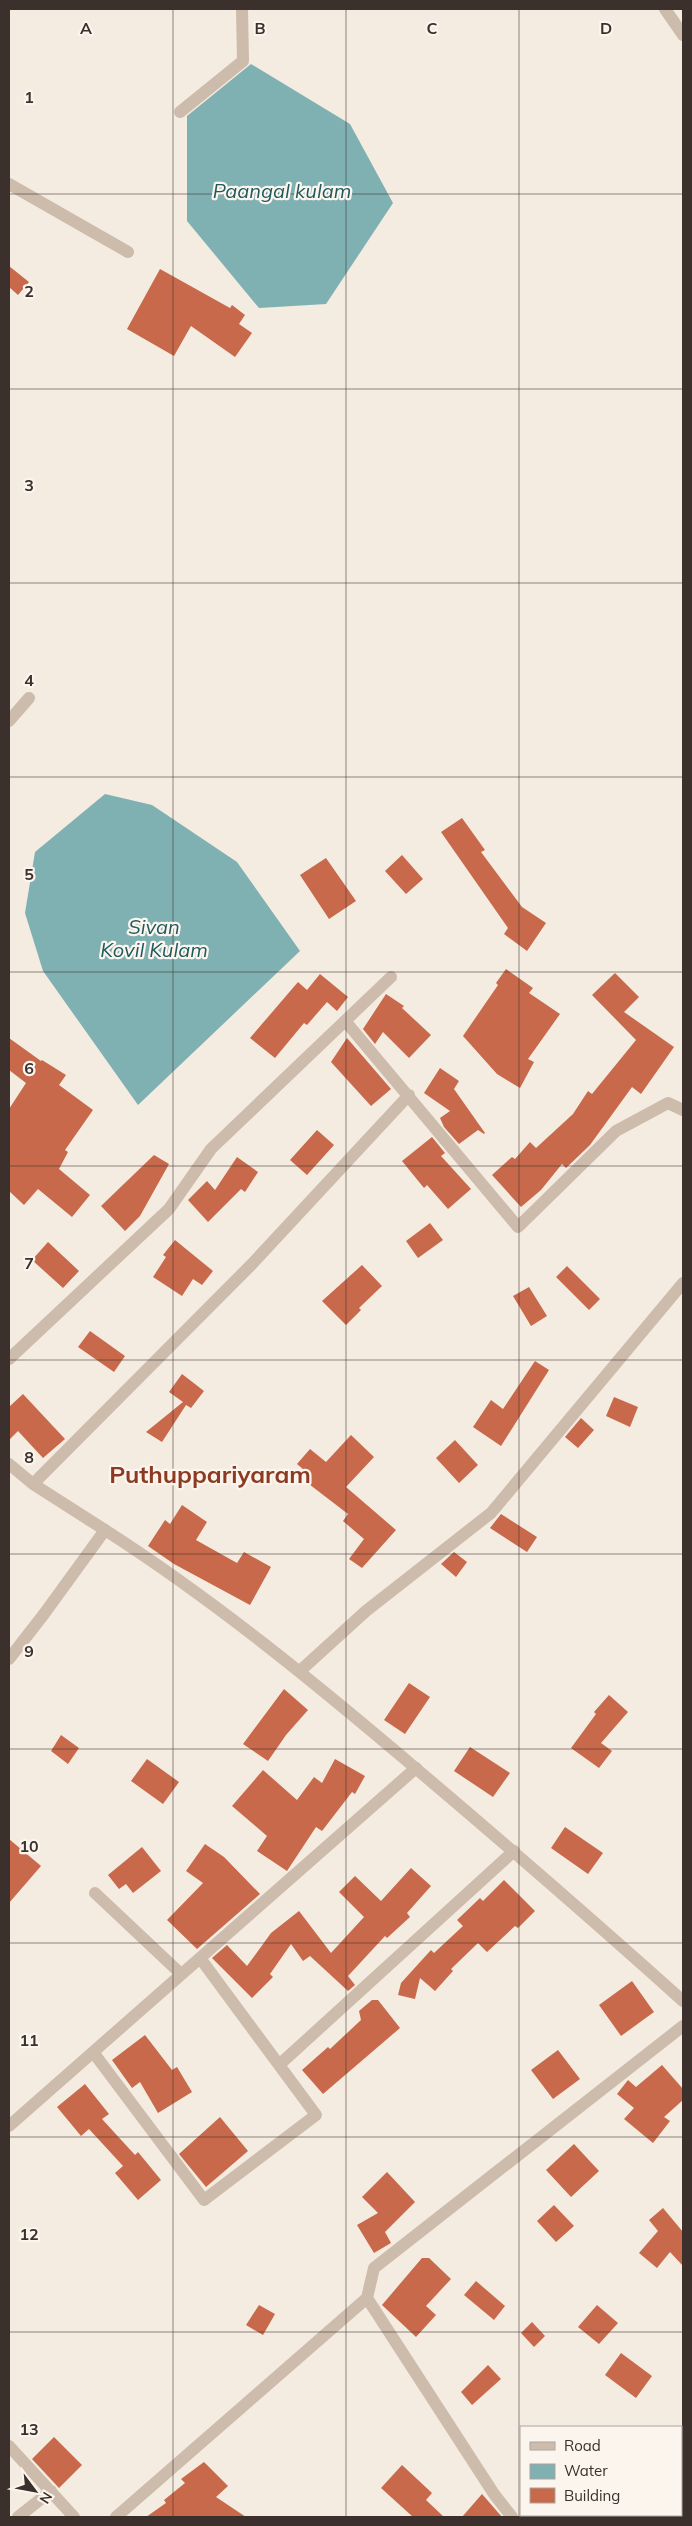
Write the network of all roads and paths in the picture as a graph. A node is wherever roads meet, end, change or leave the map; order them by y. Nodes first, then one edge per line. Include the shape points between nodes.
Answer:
1 (242, 9) edge
2 (665, 9) edge
3 (683, 35) edge
4 (180, 112) dead end
5 (9, 184) edge
6 (128, 252) dead end
7 (29, 698) dead end
8 (9, 721) edge
9 (391, 977) dead end
10 (346, 1022) junction
11 (409, 1095) junction
12 (683, 1110) edge
13 (683, 1283) edge
14 (9, 1358) edge
15 (9, 1464) edge
16 (33, 1484) junction
17 (104, 1530) junction
18 (9, 1659) edge
19 (300, 1670) junction
20 (416, 1768) junction
21 (514, 1851) junction
22 (95, 1893) dead end
23 (200, 1958) junction
24 (181, 1974) junction
25 (683, 2000) edge
26 (683, 2026) edge
27 (93, 2052) junction
28 (279, 2064) junction
29 (9, 2126) edge
30 (366, 2298) junction
31 (9, 2446) edge
32 (51, 2491) junction
33 (18, 2517) edge
34 (74, 2517) edge
35 (116, 2517) edge
36 (512, 2517) edge

1 - 4 street via 243,61
2 - 3 street
5 - 6 street
7 - 8 street
9 - 10 street
10 - 11 street
10 - 14 street via 211,1149 169,1209
11 - 12 street via 518,1227 616,1131 668,1103
11 - 16 street via 252,1264
13 - 19 street via 491,1513 366,1611
15 - 16 street
16 - 17 street
17 - 18 street
17 - 19 street via 159,1564
19 - 20 street
20 - 21 street
20 - 23 street
21 - 25 street
21 - 28 street
22 - 24 street
23 - 24 street
23 - 28 street
24 - 27 street
26 - 30 street via 374,2268
27 - 28 street via 204,2200 316,2115
27 - 29 street
30 - 35 street
30 - 36 street
31 - 32 street
32 - 33 street
32 - 34 street

